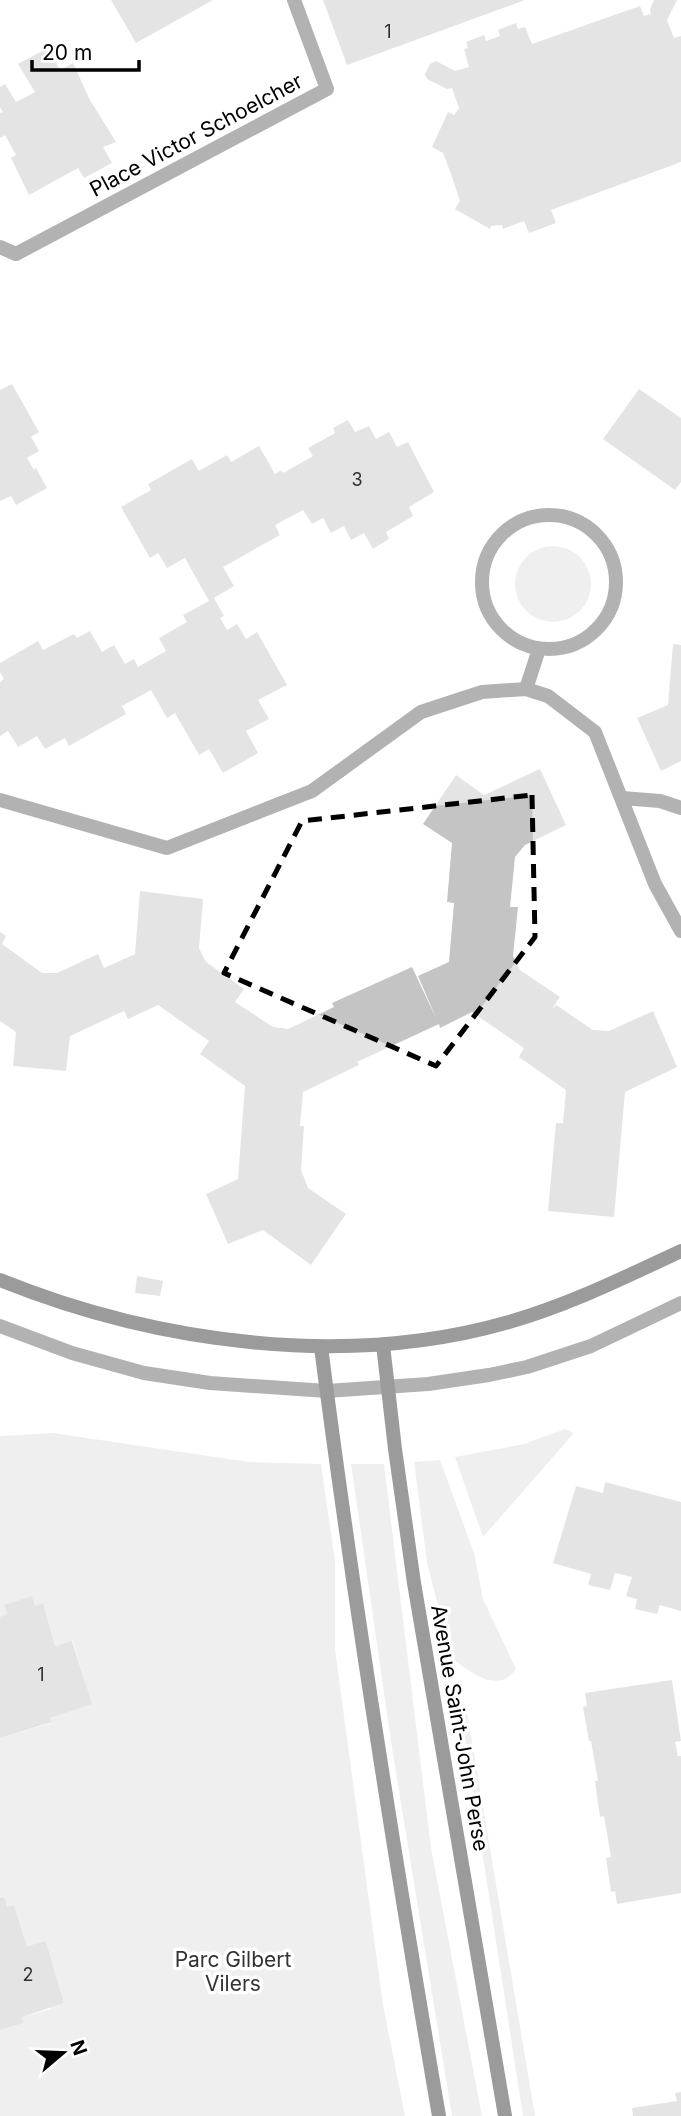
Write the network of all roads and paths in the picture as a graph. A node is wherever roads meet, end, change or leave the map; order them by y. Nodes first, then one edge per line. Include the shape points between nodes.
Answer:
1 (294, 0) edge
2 (0, 247) edge
3 (539, 649) junction
4 (526, 688) junction
5 (622, 798) junction
6 (0, 800) edge
7 (681, 808) edge
8 (681, 931) edge
9 (681, 1251) edge
10 (0, 1280) edge
11 (681, 1303) edge
12 (0, 1326) edge
13 (383, 1345) junction
14 (321, 1347) junction
15 (387, 1388) junction
16 (327, 1391) junction
17 (439, 2116) edge
18 (505, 2116) edge

1 - 2 street, Place Victor Schoelcher via 327,89 16,254
3 - 3 street via 563,649 602,625 613,604 617,581 612,557 600,537 582,523 559,515 536,516 514,524 496,540 485,561 484,596 499,627 517,642
3 - 4 street
4 - 5 street via 548,696 595,732
4 - 6 street via 482,692 421,712 312,791 167,848
5 - 7 street via 660,800
5 - 8 street via 655,884
9 - 13 main road via 576,1298 510,1321
10 - 14 main road via 120,1320
11 - 15 street via 591,1346 527,1367
12 - 16 street via 144,1373 210,1384
13 - 14 main road
13 - 15 main road, Avenue Saint-John Perse
14 - 16 main road
15 - 16 street
15 - 18 main road, Avenue Saint-John Perse via 414,1583
16 - 17 main road

